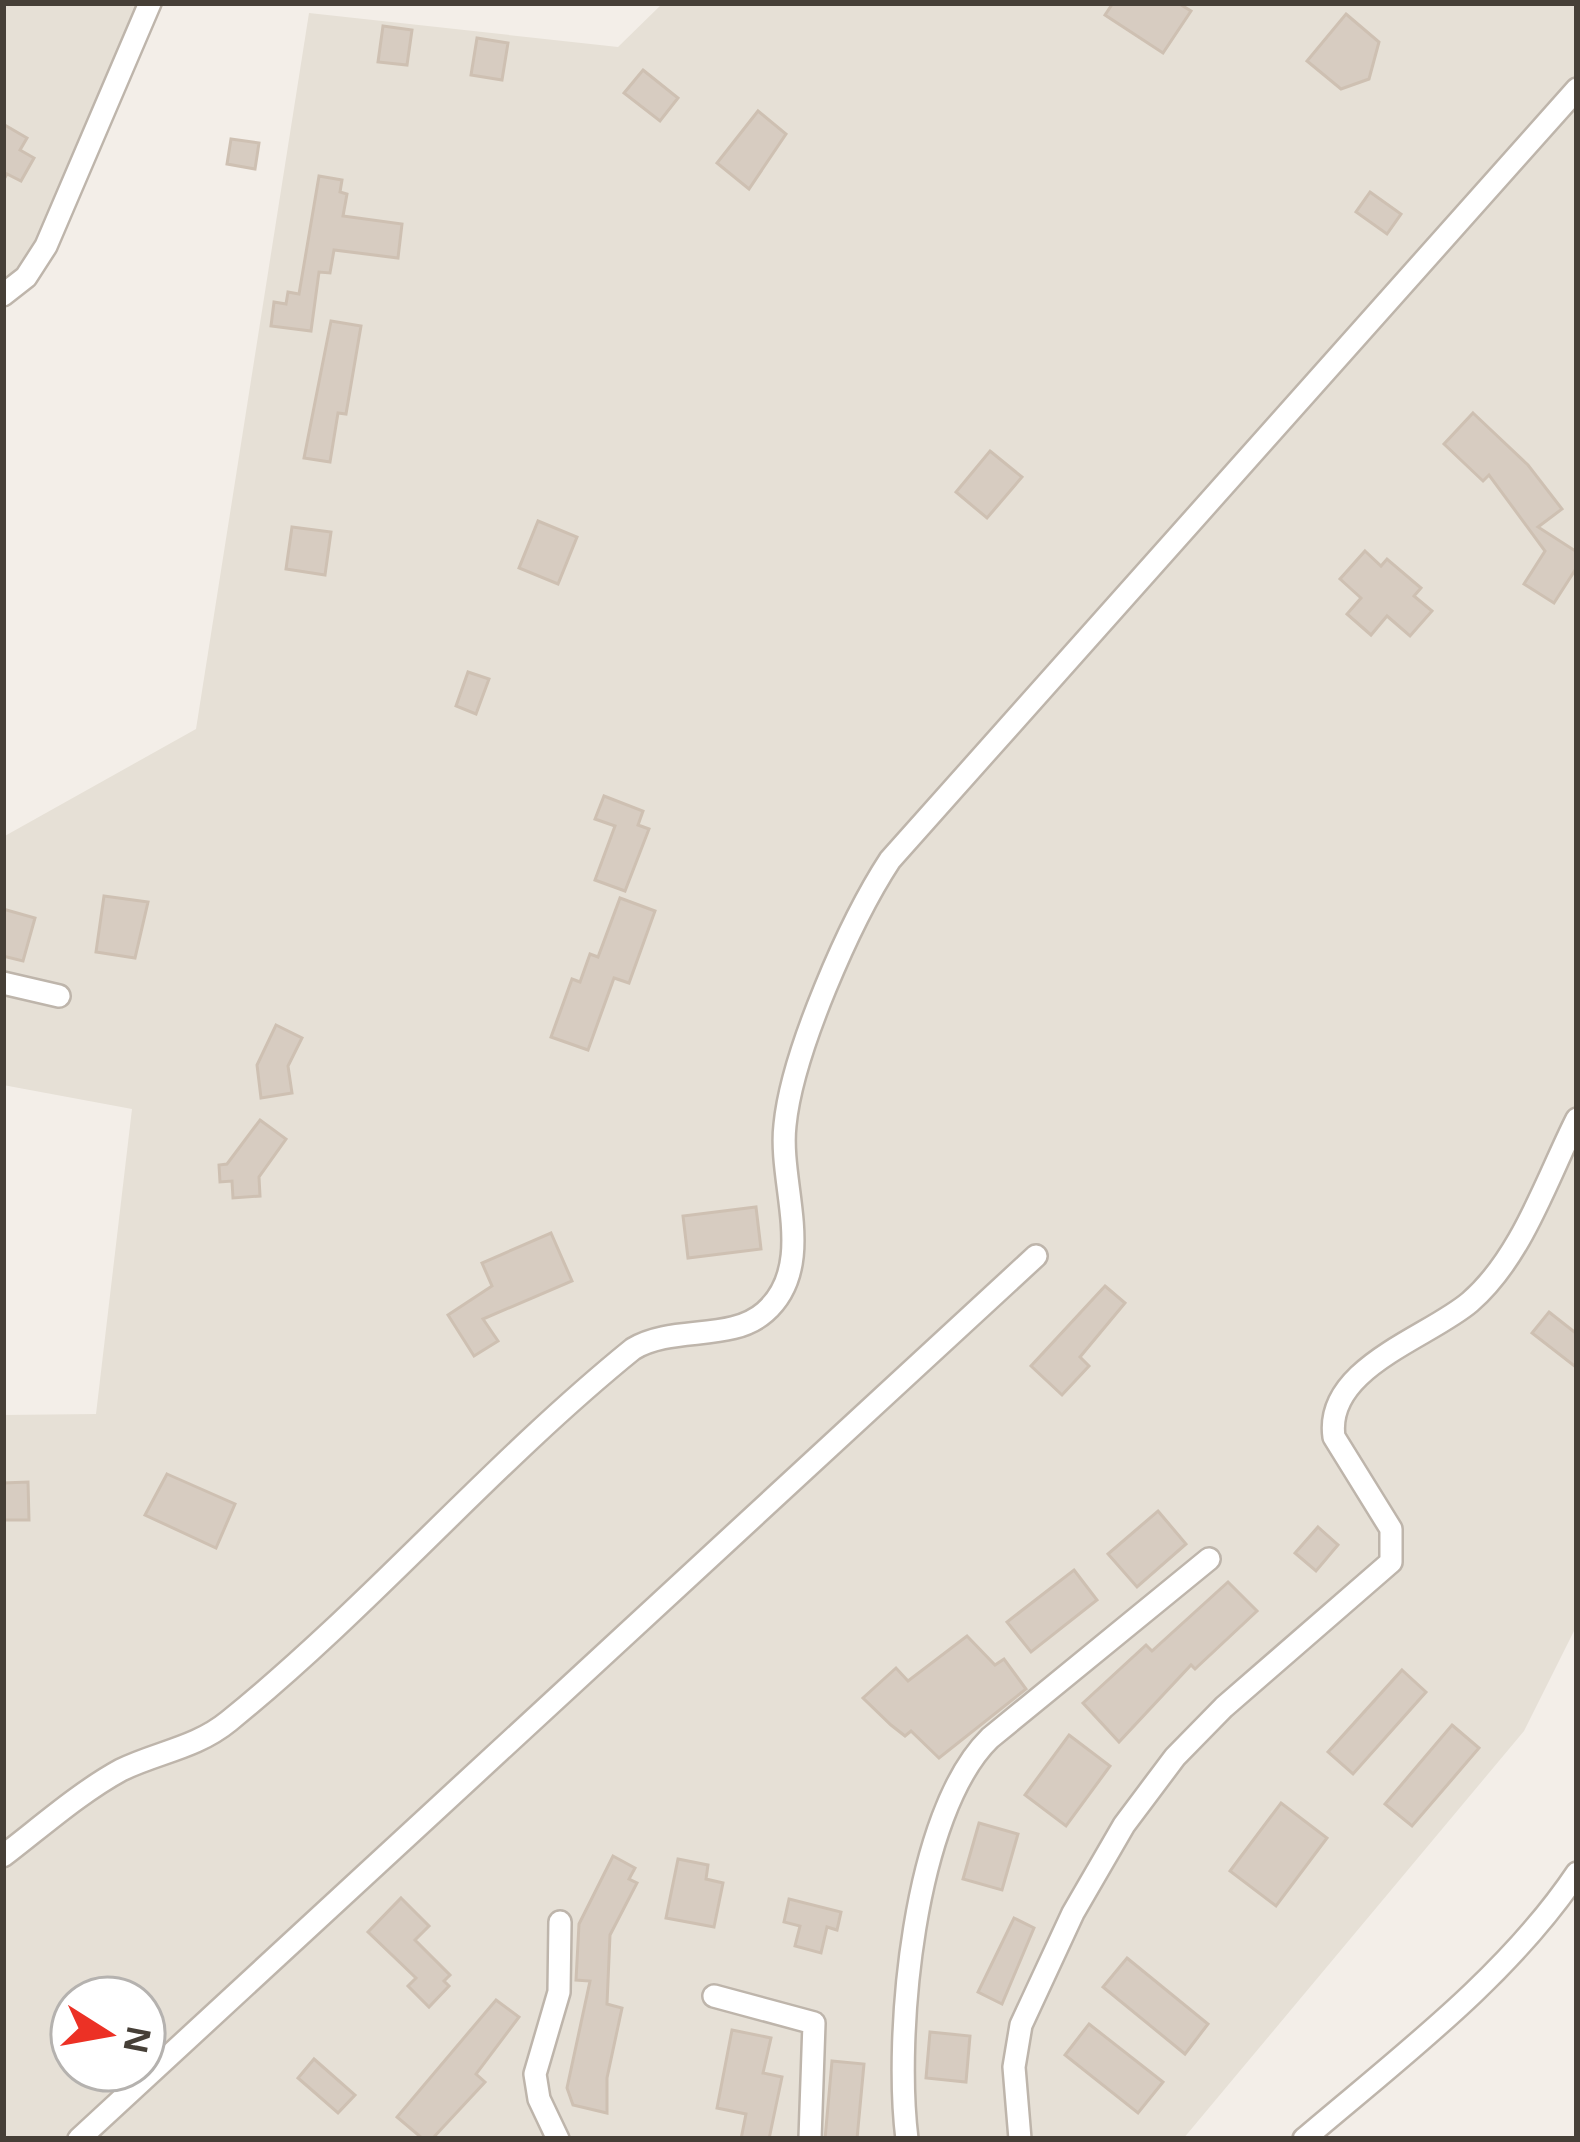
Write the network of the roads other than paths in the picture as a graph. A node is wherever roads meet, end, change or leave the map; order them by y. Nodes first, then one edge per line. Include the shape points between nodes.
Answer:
1 (150, 3) edge
2 (1577, 89) edge
3 (3, 295) edge
4 (3, 983) edge
5 (59, 996) dead end
6 (1577, 1119) edge
7 (1036, 1256) dead end
8 (1209, 1559) dead end
9 (3, 1856) edge
10 (1577, 1873) edge
11 (560, 1922) dead end
12 (714, 1996) dead end
13 (79, 2139) edge
14 (558, 2139) edge
15 (810, 2139) edge
16 (907, 2139) edge
17 (1020, 2139) edge
18 (1304, 2139) edge

1 - 3 street via 46,246
2 - 9 street via 890,860 850,933 790,1099 784,1146 792,1247 769,1308 745,1324 669,1334 633,1349 227,1723 98,1784
4 - 5 street
6 - 17 street via 1486,1284 1340,1399 1334,1437 1391,1529 1391,1562 1212,1718 1124,1825 1021,2025 1014,2067
7 - 13 street
8 - 16 street via 990,1738 967,1767 911,1947 901,2032
10 - 18 street via 1545,1921
11 - 14 street via 559,1992 535,2074
12 - 15 street via 814,2024

